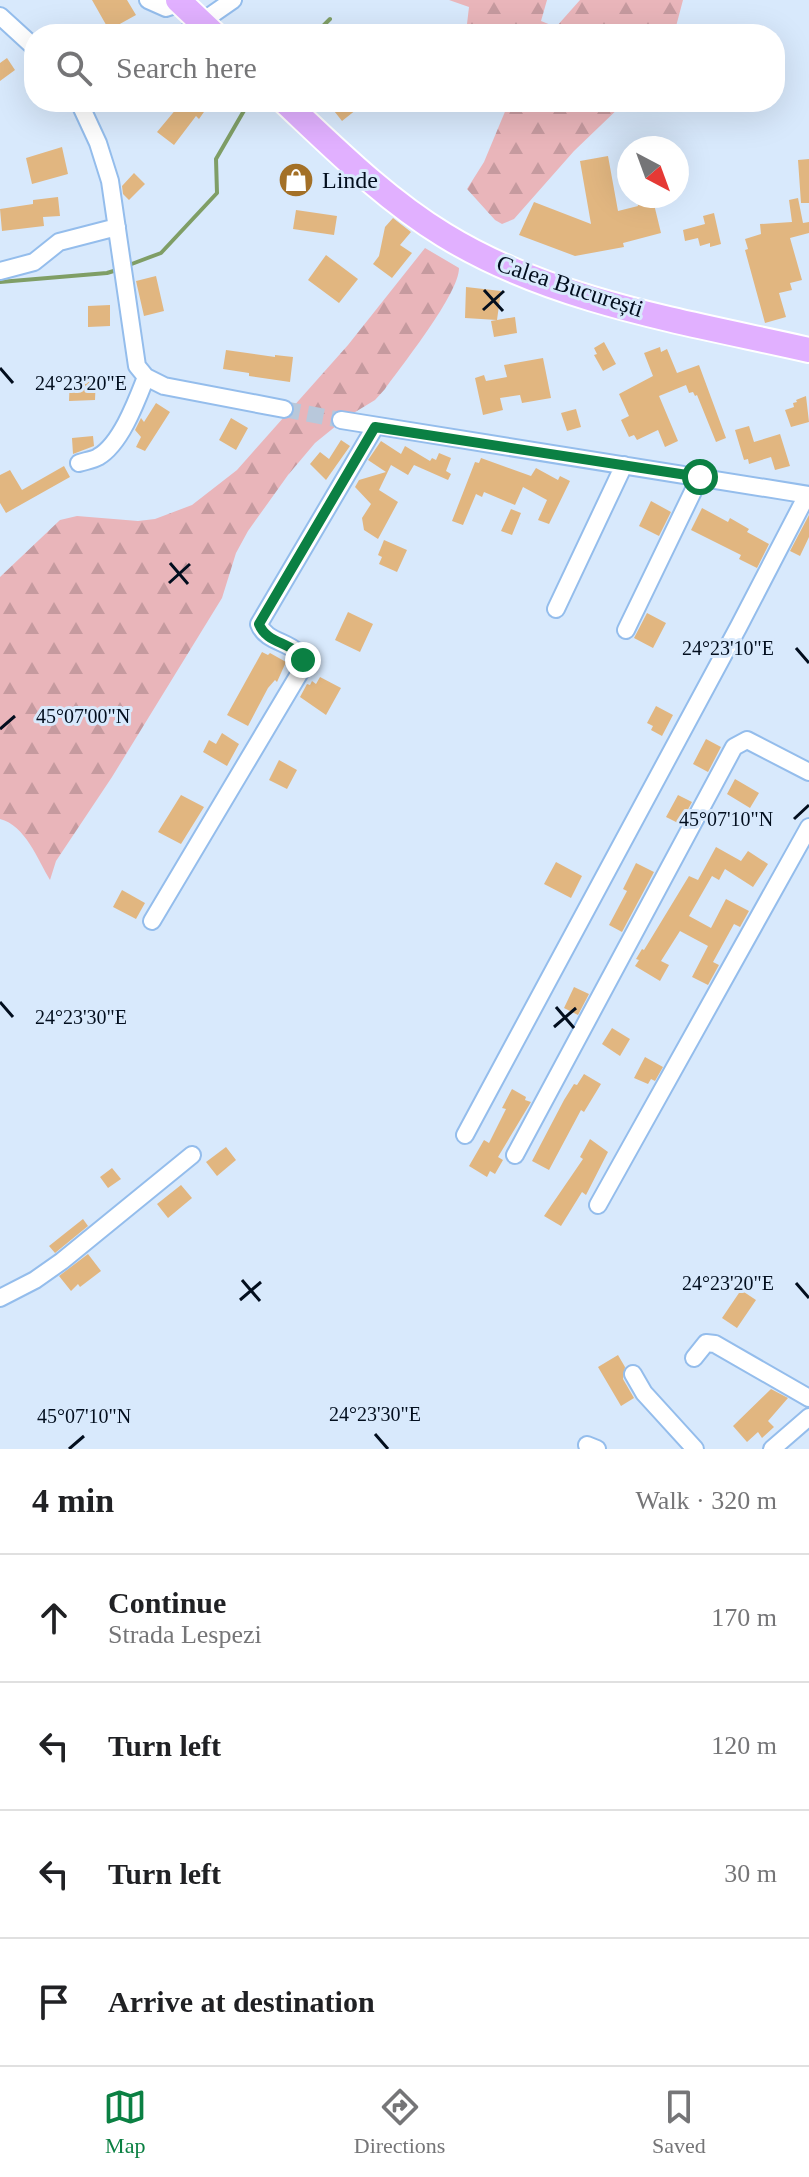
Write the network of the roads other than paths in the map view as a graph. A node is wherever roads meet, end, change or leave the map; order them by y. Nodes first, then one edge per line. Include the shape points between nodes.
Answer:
1 (148, 0) edge
2 (233, 0) edge
3 (180, 1) edge
4 (0, 16) edge
5 (196, 24) edge
6 (207, 24) edge
7 (24, 38) edge
8 (84, 112) edge
9 (296, 112) edge
10 (117, 227) junction
11 (0, 271) edge
12 (809, 350) edge
13 (146, 377) junction
14 (284, 409) tunnel mouth
15 (341, 420) tunnel mouth
16 (375, 427) junction
17 (79, 463) dead end
18 (624, 465) junction
19 (700, 477) junction
20 (808, 495) edge
21 (556, 609) dead end
22 (626, 630) dead end
23 (809, 772) edge
24 (809, 827) edge
25 (152, 921) dead end
26 (465, 1135) dead end
27 (192, 1155) dead end
28 (515, 1155) dead end
29 (598, 1205) dead end
30 (0, 1298) edge
31 (694, 1358) dead end
32 (633, 1374) dead end
33 (809, 1398) edge
34 (809, 1417) edge
35 (695, 1449) edge
36 (772, 1449) edge

1 - 3 street via 166,8
2 - 6 street
3 - 5 highway
4 - 7 street
8 - 10 street via 110,181
9 - 12 highway, Calea București via 409,211 480,256 599,300
10 - 11 street via 59,242 34,262
10 - 13 street via 137,366
13 - 14 street via 164,386
13 - 17 street via 106,450
15 - 16 street
16 - 18 street
16 - 25 street via 259,624 266,636 300,653 302,669
18 - 19 street
18 - 21 street
19 - 20 street
19 - 22 street
20 - 26 street
23 - 28 street via 747,740 734,747
24 - 29 street
27 - 30 street via 62,1261
31 - 33 street via 706,1343 715,1344
32 - 35 street
34 - 36 street

